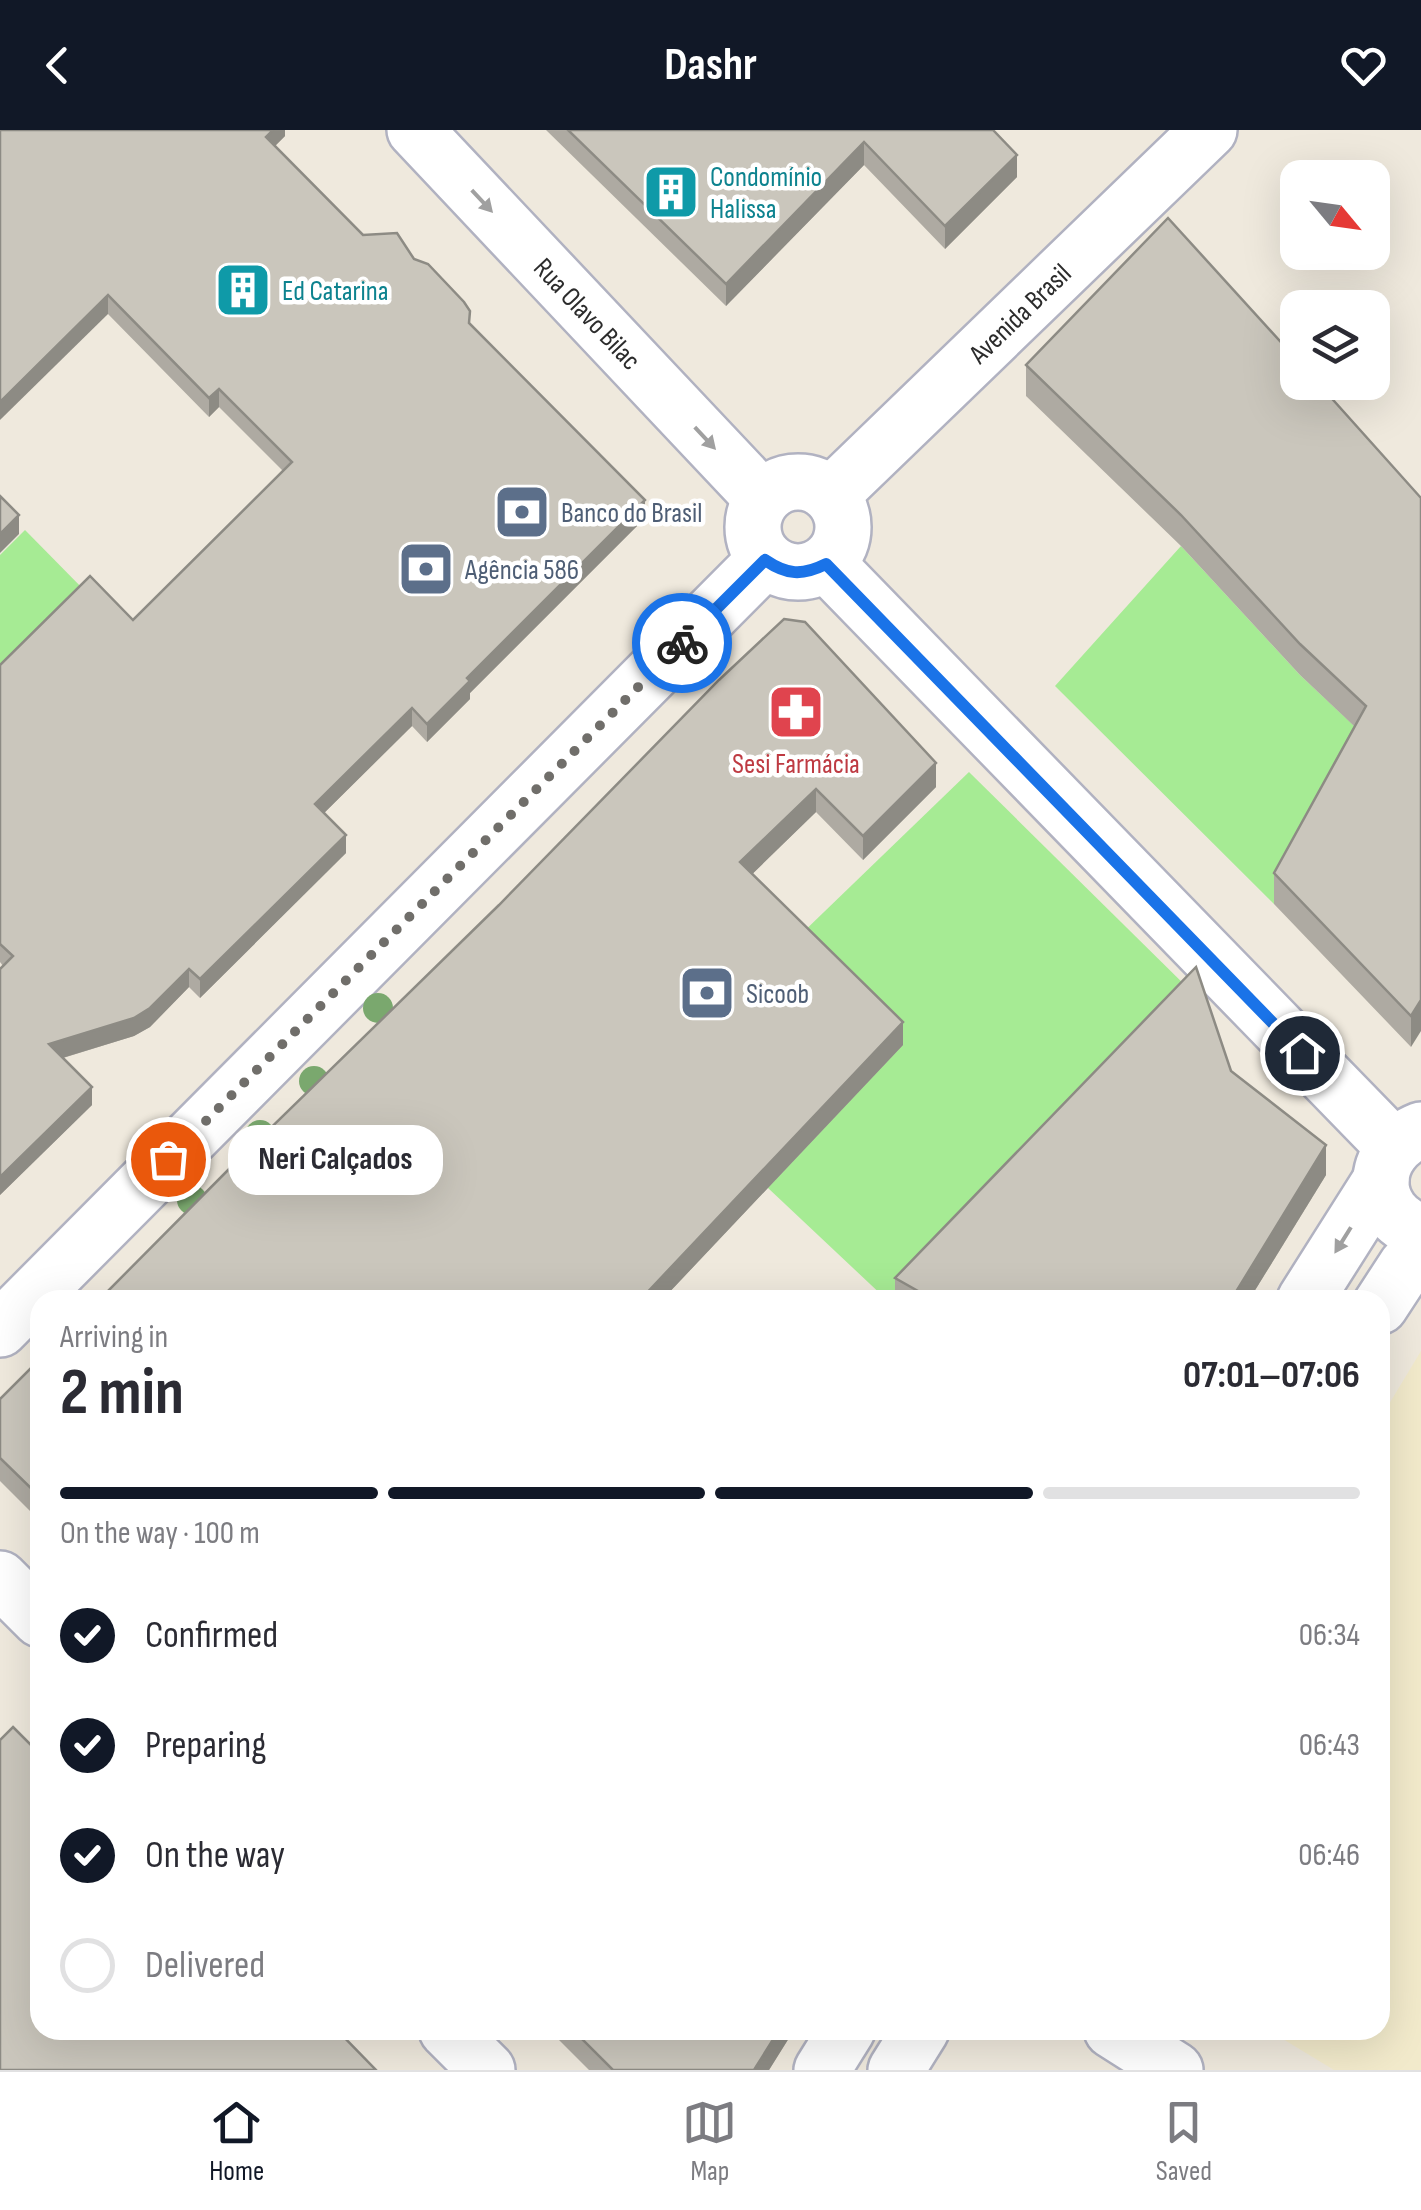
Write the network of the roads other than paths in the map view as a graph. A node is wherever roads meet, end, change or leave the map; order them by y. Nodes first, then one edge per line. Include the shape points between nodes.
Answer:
1 (415, 130) edge
2 (1209, 130) edge
3 (831, 495) junction
4 (762, 498) junction
5 (765, 560) junction
6 (826, 564) junction
7 (1398, 1152) edge
8 (1421, 1232) edge
9 (1421, 1249) edge
10 (39, 1290) edge
11 (1311, 1290) edge
12 (1390, 1291) edge
13 (30, 1299) edge
14 (0, 1329) edge
15 (0, 1579) edge
16 (30, 1609) edge
17 (458, 2040) edge
18 (841, 2040) edge
19 (916, 2040) edge
20 (1128, 2040) edge
21 (487, 2070) edge
22 (822, 2070) edge
23 (896, 2070) edge
24 (1175, 2070) edge

1 -> 4 street, Rua Olavo Bilac
2 - 3 street, Avenida Brasil
3 - 4 street via 796,482
3 - 6 street via 844,530
4 - 5 street via 751,529
5 - 6 street via 795,574
5 - 10 street
6 - 7 street
7 - 8 street via 1383,1197 1391,1213
7 -> 11 street
9 - 12 street
13 - 14 street
15 - 16 street
17 - 21 street
18 - 22 street
19 - 23 street
20 - 24 street

